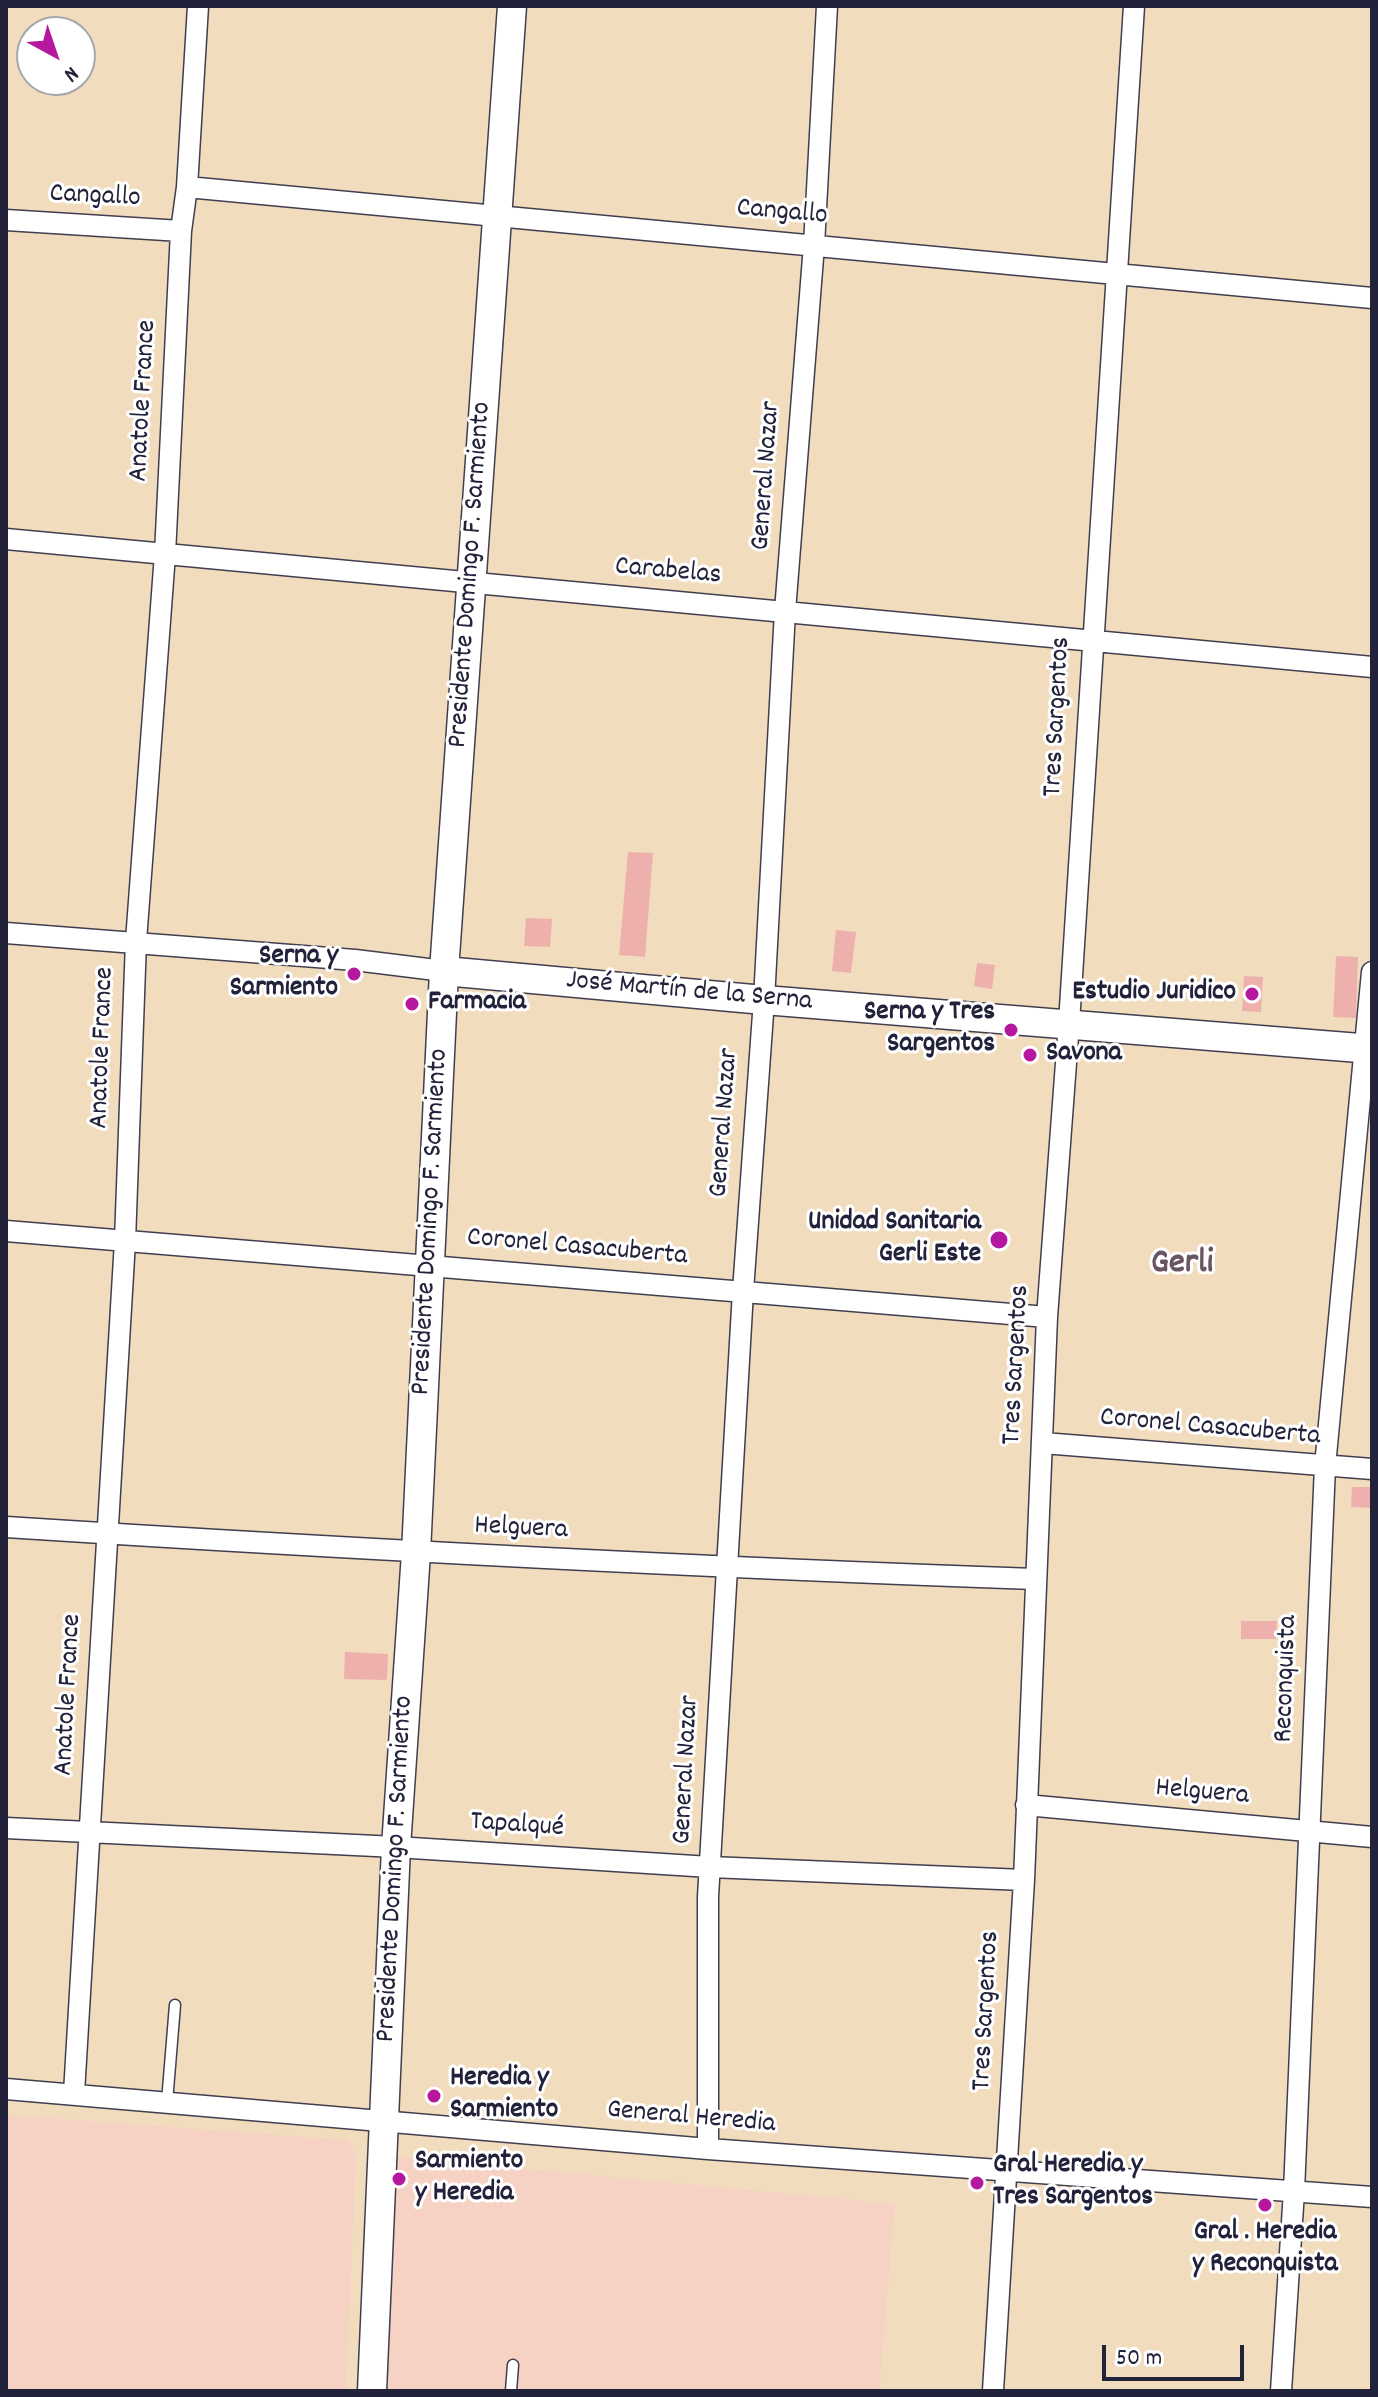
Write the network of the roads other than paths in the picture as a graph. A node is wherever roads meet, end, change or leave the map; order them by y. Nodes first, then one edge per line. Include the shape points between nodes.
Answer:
1 (198, 6) edge
2 (512, 6) edge
3 (827, 6) edge
4 (1134, 6) edge
5 (187, 187) junction
6 (499, 217) junction
7 (6, 220) edge
8 (181, 231) junction
9 (814, 245) junction
10 (1118, 273) junction
11 (1372, 298) edge
12 (6, 539) edge
13 (165, 554) junction
14 (471, 584) junction
15 (785, 611) junction
16 (1092, 641) junction
17 (1372, 667) edge
18 (6, 933) edge
19 (136, 941) junction
20 (444, 971) junction
21 (1372, 972) edge
22 (764, 1000) junction
23 (1069, 1023) junction
24 (1368, 1048) edge
25 (6, 1231) edge
26 (125, 1241) junction
27 (431, 1264) junction
28 (743, 1291) junction
29 (1047, 1317) junction
30 (1043, 1443) junction
31 (1325, 1466) junction
32 (1372, 1469) edge
33 (6, 1527) edge
34 (107, 1534) junction
35 (416, 1553) junction
36 (728, 1568) junction
37 (1035, 1579) junction
38 (1026, 1805) junction
39 (6, 1828) edge
40 (1310, 1832) junction
41 (91, 1833) junction
42 (1372, 1837) edge
43 (396, 1847) junction
44 (710, 1867) junction
45 (1024, 1880) junction
46 (175, 2005) dead end
47 (6, 2089) edge
48 (74, 2093) junction
49 (167, 2102) junction
50 (384, 2122) junction
51 (708, 2149) junction
52 (1007, 2172) junction
53 (1294, 2191) junction
54 (1372, 2197) edge
55 (513, 2365) dead end
56 (372, 2391) edge
57 (511, 2391) edge
58 (993, 2391) edge
59 (1281, 2391) edge

1 - 5 street, Anatole France
2 - 6 street, Presidente Domingo F. Sarmiento
3 - 9 street, General Nazar
4 - 10 street, Tres Sargentos
5 - 6 street, Cangallo
5 - 8 street, Anatole France
6 - 9 street, Cangallo
6 - 14 street, Presidente Domingo F. Sarmiento
7 - 8 street, Cangallo
8 - 13 street, Anatole France
9 - 10 street, Cangallo
9 - 15 street, General Nazar
10 - 11 street, Cangallo
10 - 16 street, Tres Sargentos
12 - 13 street, Carabelas
13 - 14 street, Carabelas
13 - 19 street, Anatole France
14 - 15 street, Carabelas
14 - 20 street, Presidente Domingo F. Sarmiento
15 - 16 street, Carabelas
15 - 22 street, General Nazar
16 - 17 street, Carabelas
16 - 23 street, Tres Sargentos
18 - 19 street, José Martín de la Serna
19 - 20 street, José Martín de la Serna
19 - 26 street, Anatole France
20 - 22 street, José Martín de la Serna
20 - 27 street, Presidente Domingo F. Sarmiento
21 - 24 street, Reconquista
22 - 23 street, José Martín de la Serna
22 - 28 street, General Nazar
23 - 24 street, José Martín de la Serna
23 - 29 street, Tres Sargentos
24 - 31 street, Reconquista
25 - 26 street, Coronel Casacuberta
26 - 27 street, Coronel Casacuberta
26 - 34 street, Anatole France
27 - 28 street, Coronel Casacuberta
27 - 35 street, Presidente Domingo F. Sarmiento
28 - 29 street, Coronel Casacuberta
28 - 36 street, General Nazar
29 - 30 street, Tres Sargentos
30 - 31 street, Coronel Casacuberta
30 - 37 street, Tres Sargentos
31 - 32 street, Coronel Casacuberta
31 - 40 street, Reconquista
33 - 34 street, Helguera
34 - 35 street, Helguera
34 - 41 street, Anatole France
35 - 36 street, Helguera
35 - 43 street, Presidente Domingo F. Sarmiento
36 - 37 street, Helguera
36 - 44 street, General Nazar
37 - 38 street, Tres Sargentos
38 - 40 street, Helguera
38 - 45 street, Tres Sargentos
39 - 41 street, Tapalqué
40 - 42 street, Helguera
40 - 53 street, Reconquista
41 - 43 street, Tapalqué
41 - 48 street, Anatole France
43 - 44 street, Tapalqué
43 - 50 street, Presidente Domingo F. Sarmiento
44 - 45 street, Tapalqué
44 - 51 street, General Nazar
45 - 52 street, Tres Sargentos
46 - 49 lane
47 - 48 street, General Heredia
48 - 49 street, General Heredia
49 - 50 street, General Heredia
50 - 51 street, General Heredia
50 - 56 street, Presidente Domingo F. Sarmiento
51 - 52 street, General Heredia
52 - 53 street, General Heredia
52 - 58 street, Tres Sargentos
53 - 54 street, General Heredia
53 - 59 street, Reconquista
55 - 57 lane

